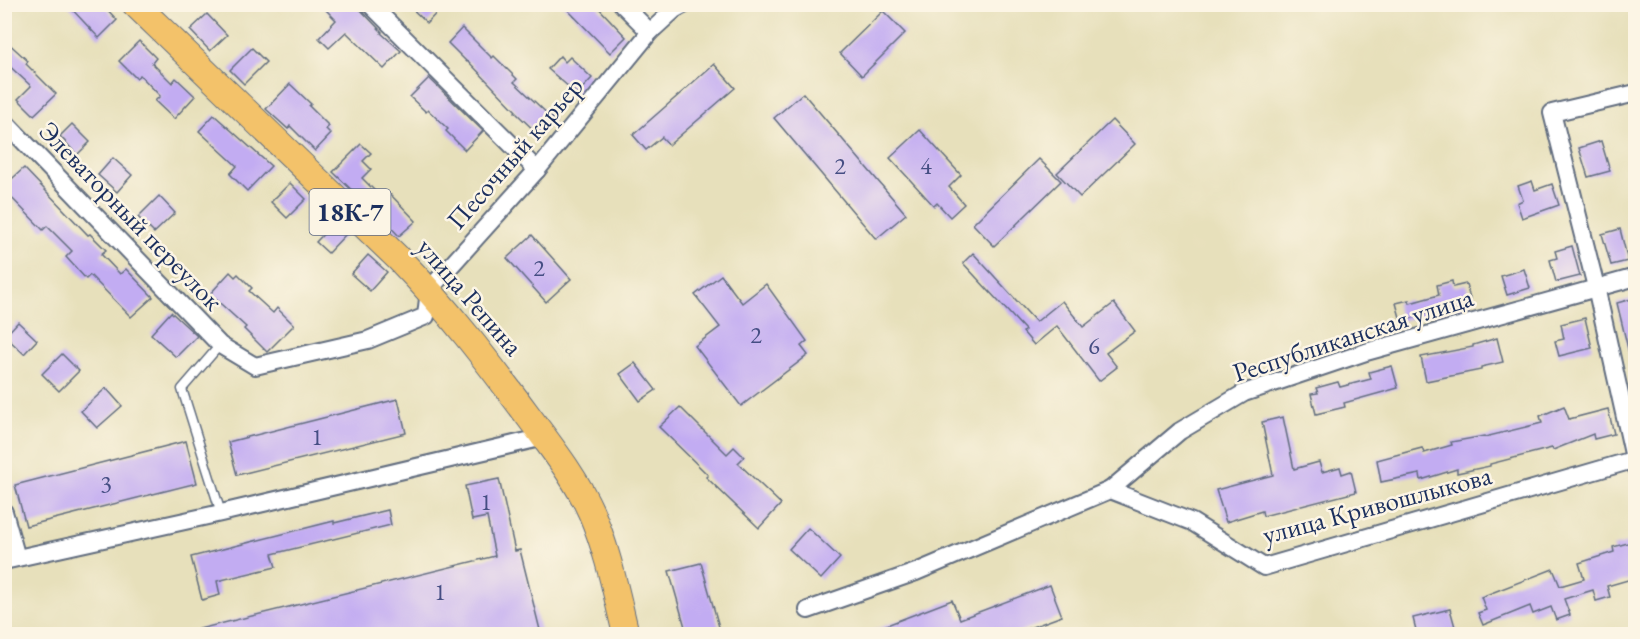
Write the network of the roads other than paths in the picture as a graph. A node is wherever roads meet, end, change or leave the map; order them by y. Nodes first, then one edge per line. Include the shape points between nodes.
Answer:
1 (135, 4) edge
2 (370, 4) edge
3 (622, 4) edge
4 (685, 4) edge
5 (650, 32) junction
6 (1635, 93) edge
7 (4, 121) edge
8 (537, 170) junction
9 (1635, 277) edge
10 (1596, 287) junction
11 (429, 290) junction
12 (220, 345) junction
13 (544, 437) junction
14 (1635, 462) edge
15 (1110, 490) junction
16 (4, 512) edge
17 (221, 513) junction
18 (11, 559) edge
19 (808, 610) dead end
20 (626, 634) edge

1 - 11 main road, улица Репина / 18К-7
2 - 8 street
3 - 5 street
4 - 5 street, Песочный карьер
5 - 8 street, Песочный карьер
6 - 10 street via 1552,113
7 - 12 street, Элеваторный переулок
8 - 11 street, Песочный карьер
9 - 10 street, Республиканская улица
10 - 14 street
10 - 15 street, Республиканская улица via 1366,352 1244,393 1180,431
11 - 12 street, Песочный карьер via 426,316 368,340 255,366
11 - 13 main road, улица Репина / 18К-7
12 - 17 lane via 182,389
13 - 17 street
13 - 20 main road, улица Репина / 18К-7 via 590,511 603,544
14 - 15 street, улица Кривошлыкова via 1264,567 1192,522
15 - 19 street via 916,572
16 - 18 street
17 - 18 street

